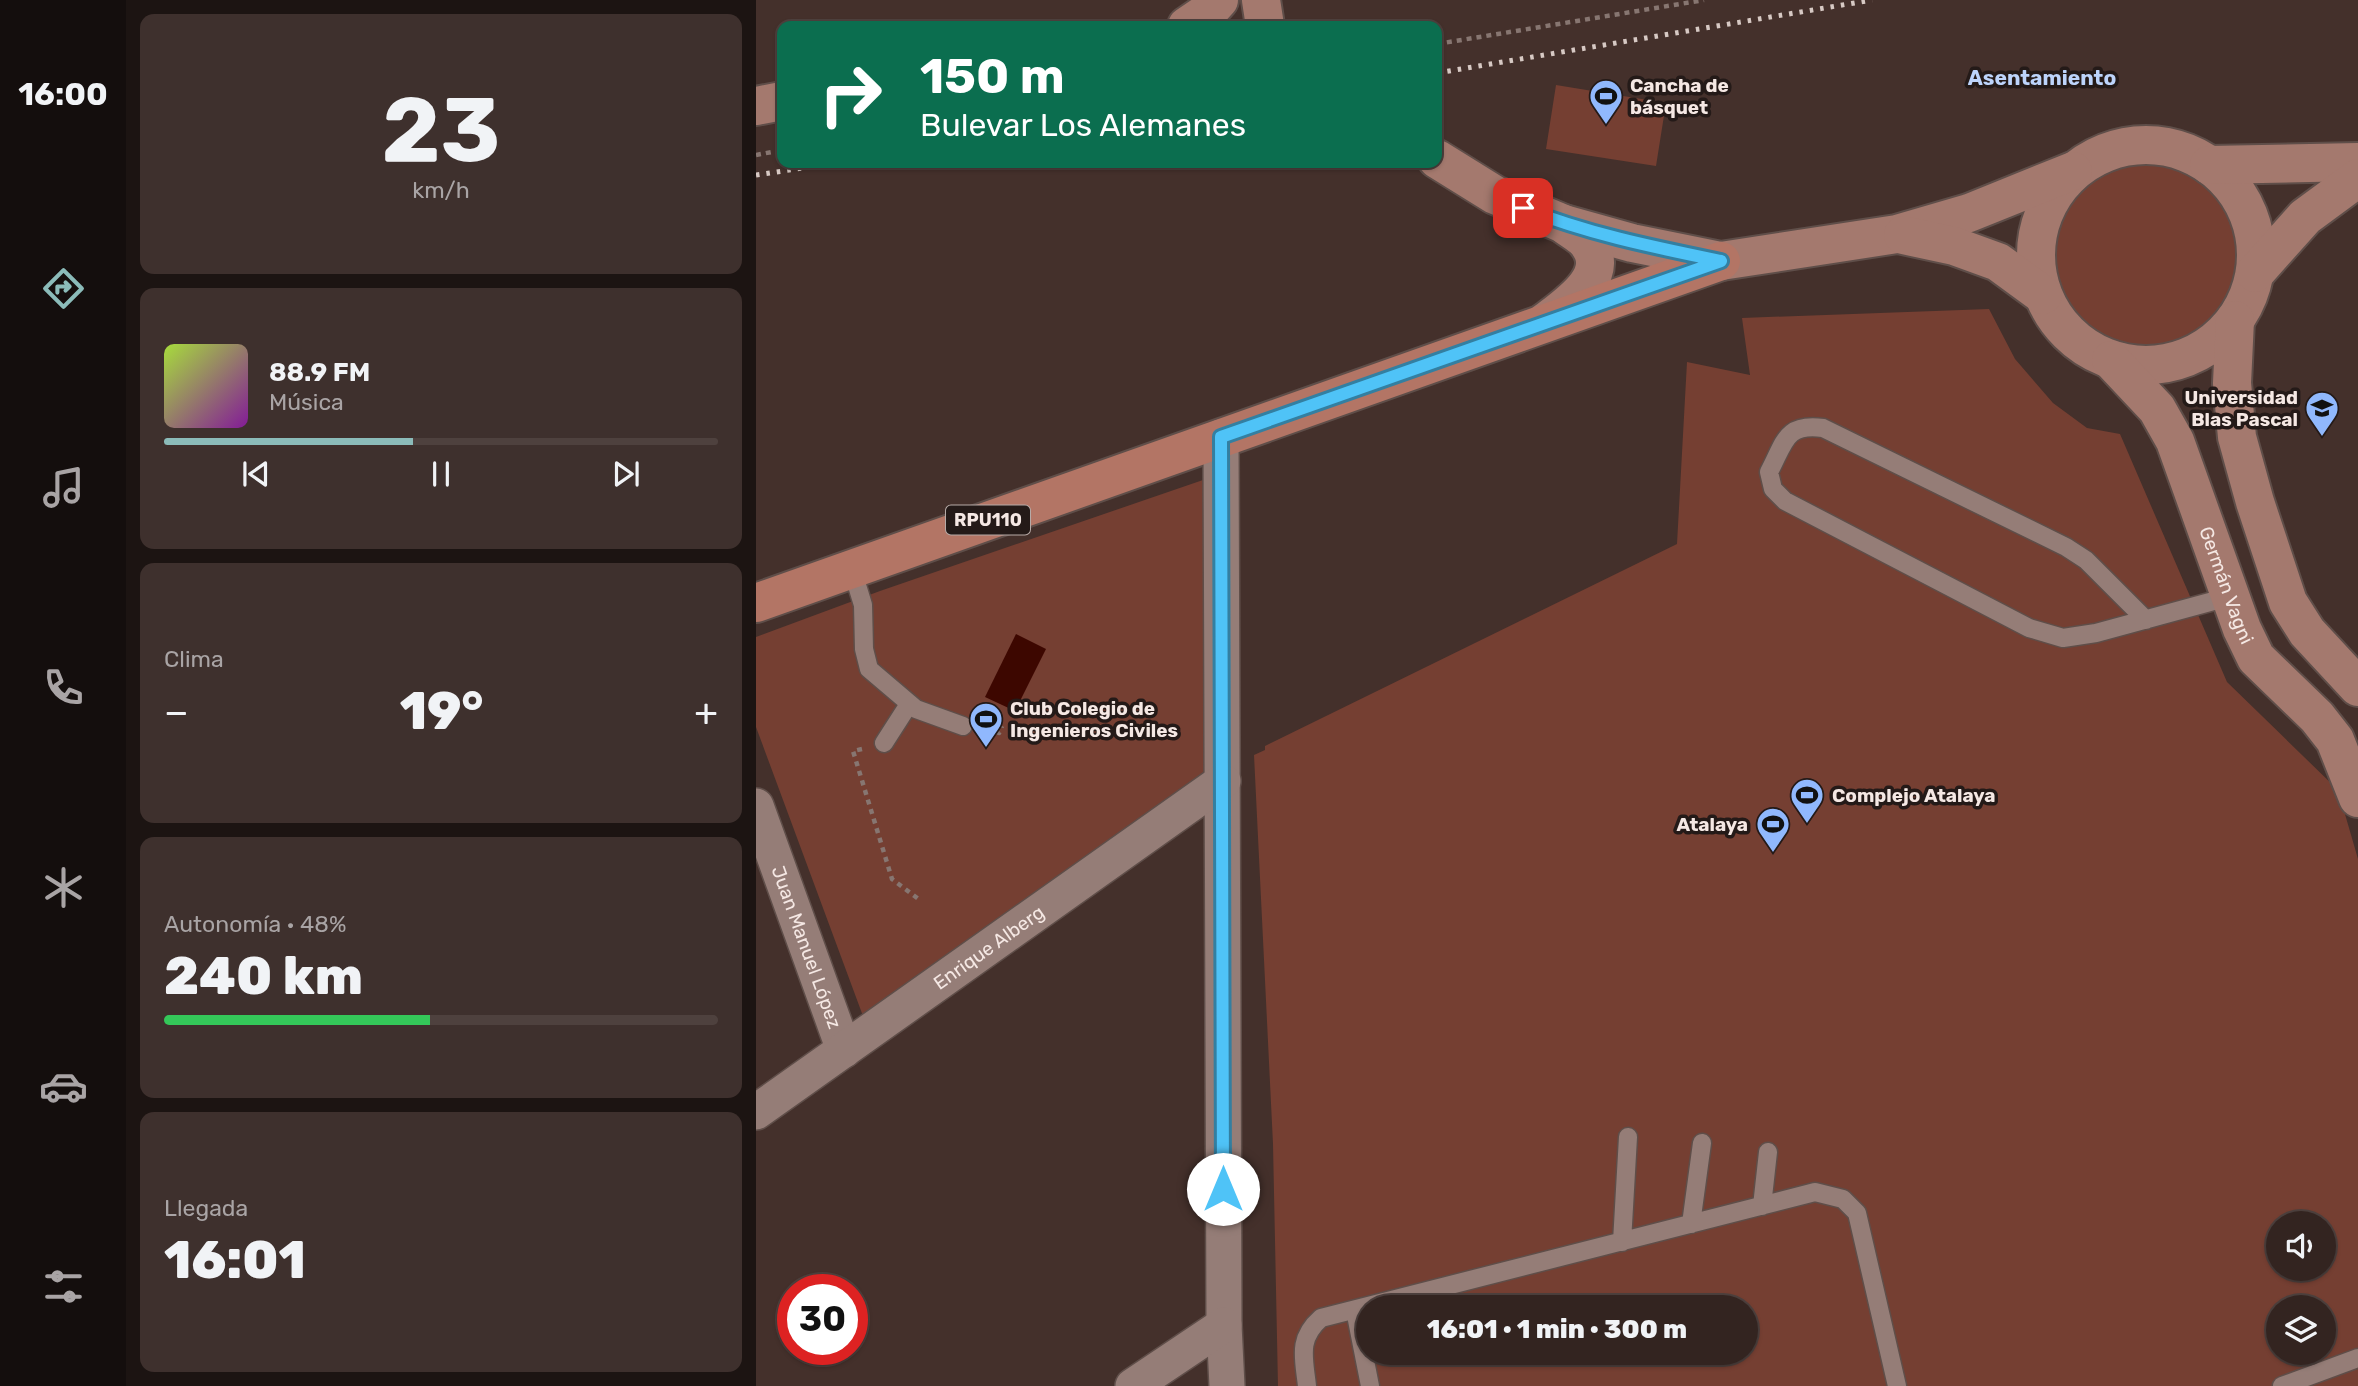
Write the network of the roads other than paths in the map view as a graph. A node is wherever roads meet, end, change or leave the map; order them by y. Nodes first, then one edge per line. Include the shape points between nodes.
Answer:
1 (1219, 0) edge
2 (1261, 0) edge
3 (1194, 21) edge
4 (1264, 21) edge
5 (777, 102) edge
6 (756, 106) edge
7 (1442, 162) edge
8 (2358, 162) edge
9 (2209, 165) junction
10 (2077, 170) junction
11 (2358, 178) edge
12 (1564, 224) junction
13 (1897, 234) junction
14 (1721, 261) junction
15 (2255, 272) junction
16 (2043, 295) junction
17 (2235, 320) junction
18 (1544, 323) junction
19 (2111, 360) junction
20 (1221, 437) junction
21 (852, 569) junction
22 (2232, 596) junction
23 (756, 603) edge
24 (2146, 620) junction
25 (2358, 687) edge
26 (909, 704) junction
27 (963, 726) dead end
28 (884, 743) road end
29 (1223, 781) junction
30 (2358, 799) edge
31 (756, 806) edge
32 (844, 1050) junction
33 (756, 1112) edge
34 (1628, 1136) dead end
35 (1702, 1143) dead end
36 (1768, 1152) dead end
37 (1762, 1206) junction
38 (1691, 1224) junction
39 (1622, 1242) junction
40 (1355, 1310) junction
41 (1224, 1325) junction
42 (2358, 1358) edge
43 (1133, 1386) edge
44 (1227, 1386) edge
45 (1307, 1386) edge
46 (1370, 1386) edge
47 (1897, 1386) edge
48 (2282, 1386) edge

1 - 3 main road
2 - 4 main road
5 - 6 main road
7 - 12 main road via 1495,195
8 - 9 main road
9 - 10 main road via 2153,145 2112,151
9 - 15 main road via 2244,205 2255,238
10 - 13 main road via 1969,213
10 - 16 main road via 2051,200 2041,223 2036,247
11 - 15 main road via 2305,217
12 - 14 main road
12 - 18 main road via 1586,240 1595,268 1580,293
13 - 14 main road
13 - 16 main road via 1954,246 1998,262
14 - 18 main road, RPU110
15 - 17 main road
16 - 19 main road via 2070,335
17 - 19 main road via 2210,345 2181,360 2136,365
17 - 25 main road via 2232,383 2237,437 2288,602 2307,632
18 - 20 main road, RPU110
19 - 22 main road, Germán Vagni via 2157,409 2175,441
20 - 21 main road, RPU110
20 - 29 street
21 - 23 main road, RPU110
21 - 26 lane via 863,605 869,669
22 - 24 lane
22 - 30 main road, Germán Vagni via 2256,658 2334,740
24 - 24 lane via 2063,638 2029,628 1785,501 1773,489 1769,472 1789,433 1805,425 1823,428 2066,547 2086,560
26 - 27 lane
26 - 28 lane
29 - 32 street, Enrique Alberg
29 - 41 street
31 - 32 street, Juan Manuel López
32 - 33 street, Enrique Alberg
34 - 39 lane
35 - 38 lane
36 - 37 lane
37 - 38 lane
37 - 47 lane via 1815,1192 1843,1199 1857,1213
38 - 39 lane
39 - 40 lane
40 - 45 lane via 1321,1318 1310,1328 1303,1346
40 - 46 lane
41 - 43 street
41 - 44 street
42 - 48 lane

